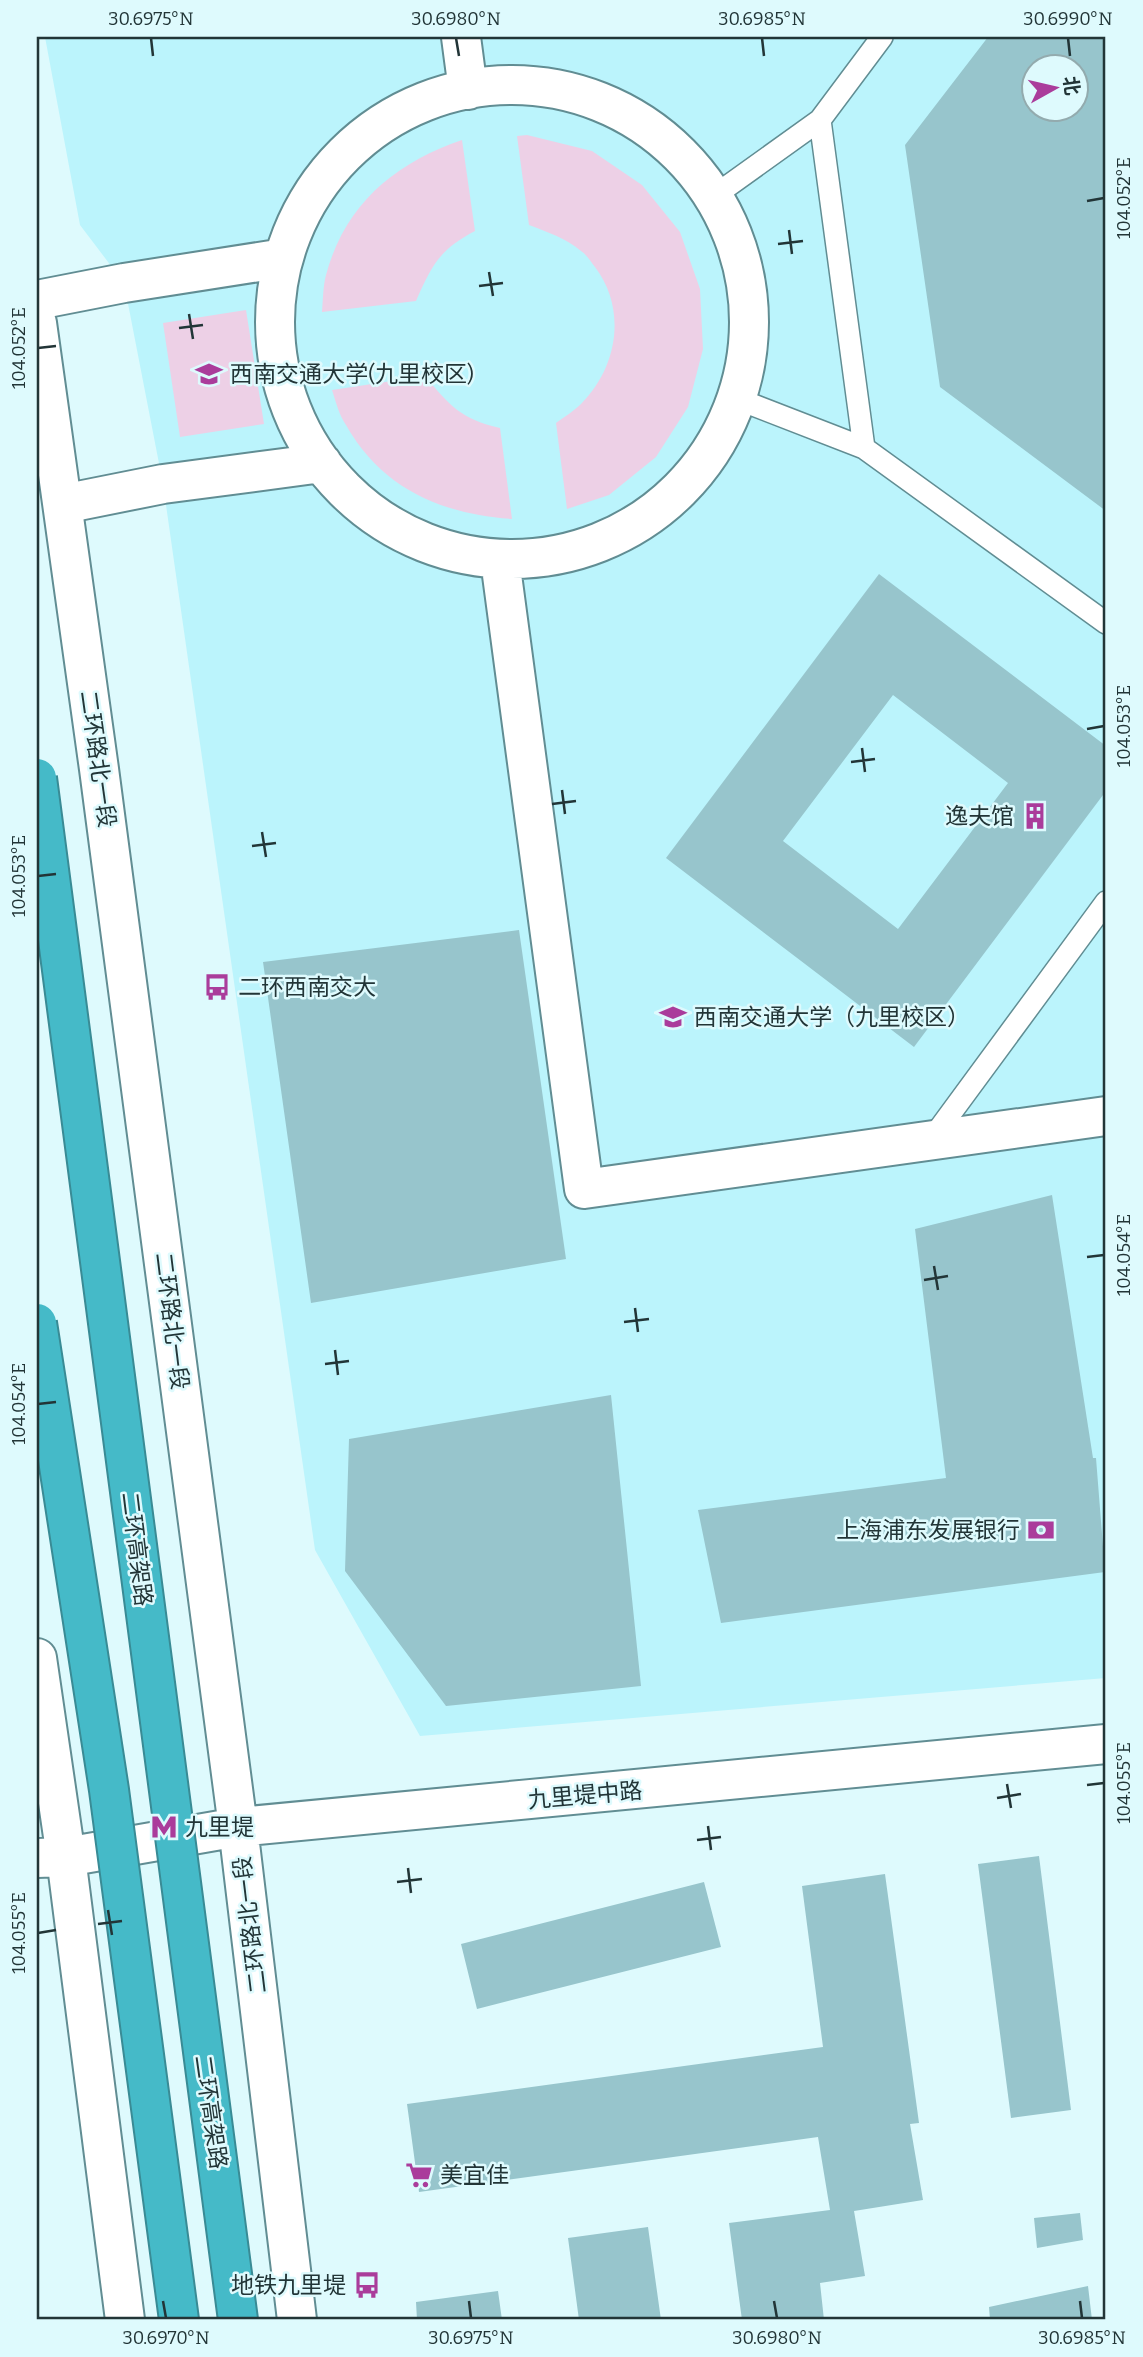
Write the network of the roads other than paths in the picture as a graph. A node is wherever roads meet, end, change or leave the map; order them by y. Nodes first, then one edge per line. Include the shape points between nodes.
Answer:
1 (461, 37) edge
2 (882, 37) edge
3 (468, 90) junction
4 (820, 120) junction
5 (714, 196) junction
6 (284, 258) junction
7 (37, 300) edge
8 (37, 323) edge
9 (736, 398) junction
10 (864, 448) junction
11 (322, 463) junction
12 (63, 504) junction
13 (500, 560) junction
14 (1106, 623) edge
15 (37, 778) edge
16 (1106, 902) edge
17 (1106, 1116) edge
18 (929, 1142) junction
19 (37, 1323) edge
20 (37, 1658) edge
21 (1106, 1744) edge
22 (238, 1827) junction
23 (51, 1858) edge
24 (124, 2320) edge
25 (179, 2320) edge
26 (238, 2320) edge
27 (296, 2320) edge

1 - 3 street
2 - 4 lane
3 - 5 street via 506,83 587,95 660,134
3 - 6 street via 425,98 355,141 303,205
4 - 5 lane
4 - 10 lane
5 - 9 street via 745,273 749,347
6 - 7 street
6 - 11 street via 276,283 277,366 306,443
8 - 12 street, 二环路北一段
9 - 10 lane
9 - 13 street via 730,420 689,482 632,529 562,556
10 - 14 lane
11 - 12 street via 163,484
11 - 13 street via 353,501 416,542
12 - 22 street, 二环路北一段
13 - 18 street via 584,1189
15 - 26 highway, 二环高架路, bridge
16 - 18 lane
17 - 18 street
19 - 25 highway, bridge via 109,1790
20 - 23 street
21 - 22 street, 九里堤中路
22 - 23 street, 九里堤中路
22 - 27 street, 二环路北一段
23 - 24 street

